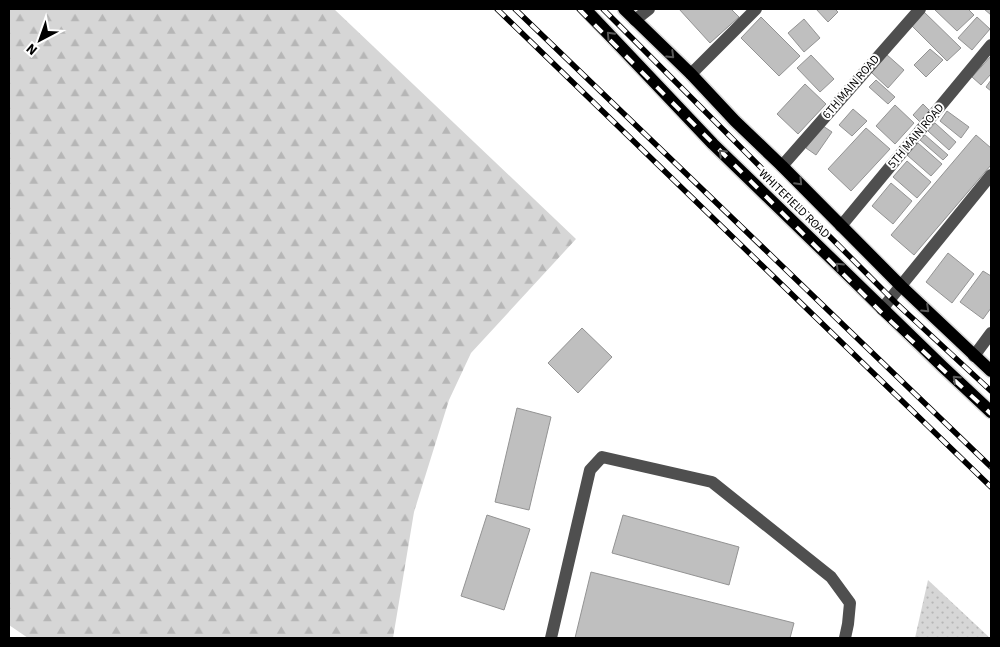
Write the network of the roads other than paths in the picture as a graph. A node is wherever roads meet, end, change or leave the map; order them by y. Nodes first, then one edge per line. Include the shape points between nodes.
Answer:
1 (585, 9) edge
2 (624, 9) edge
3 (648, 9) edge
4 (756, 9) edge
5 (920, 9) edge
6 (635, 20) junction
7 (991, 45) edge
8 (691, 74) junction
9 (782, 166) junction
10 (991, 175) edge
11 (841, 226) junction
12 (901, 286) junction
13 (882, 309) junction
14 (991, 333) edge
15 (974, 356) junction
16 (991, 371) edge
17 (991, 412) edge
18 (550, 638) edge
19 (845, 638) edge

13 -> 1 main road, WHITEFIELD ROAD via 714,144
2 - 6 main road, WHITEFIELD ROAD
3 - 6 street
4 - 8 street
5 - 9 street, 6TH MAIN ROAD
6 -> 8 main road, WHITEFIELD ROAD
7 - 11 street, 5TH MAIN ROAD
8 - 9 main road, WHITEFIELD ROAD
9 -> 11 main road, WHITEFIELD ROAD
10 - 12 street
11 - 12 main road, WHITEFIELD ROAD
12 - 13 street
12 -> 15 main road, WHITEFIELD ROAD
17 -> 13 main road, WHITEFIELD ROAD
14 - 15 street
15 - 16 main road, WHITEFIELD ROAD
18 - 19 street via 590,470 602,458 712,482 831,577 850,603

